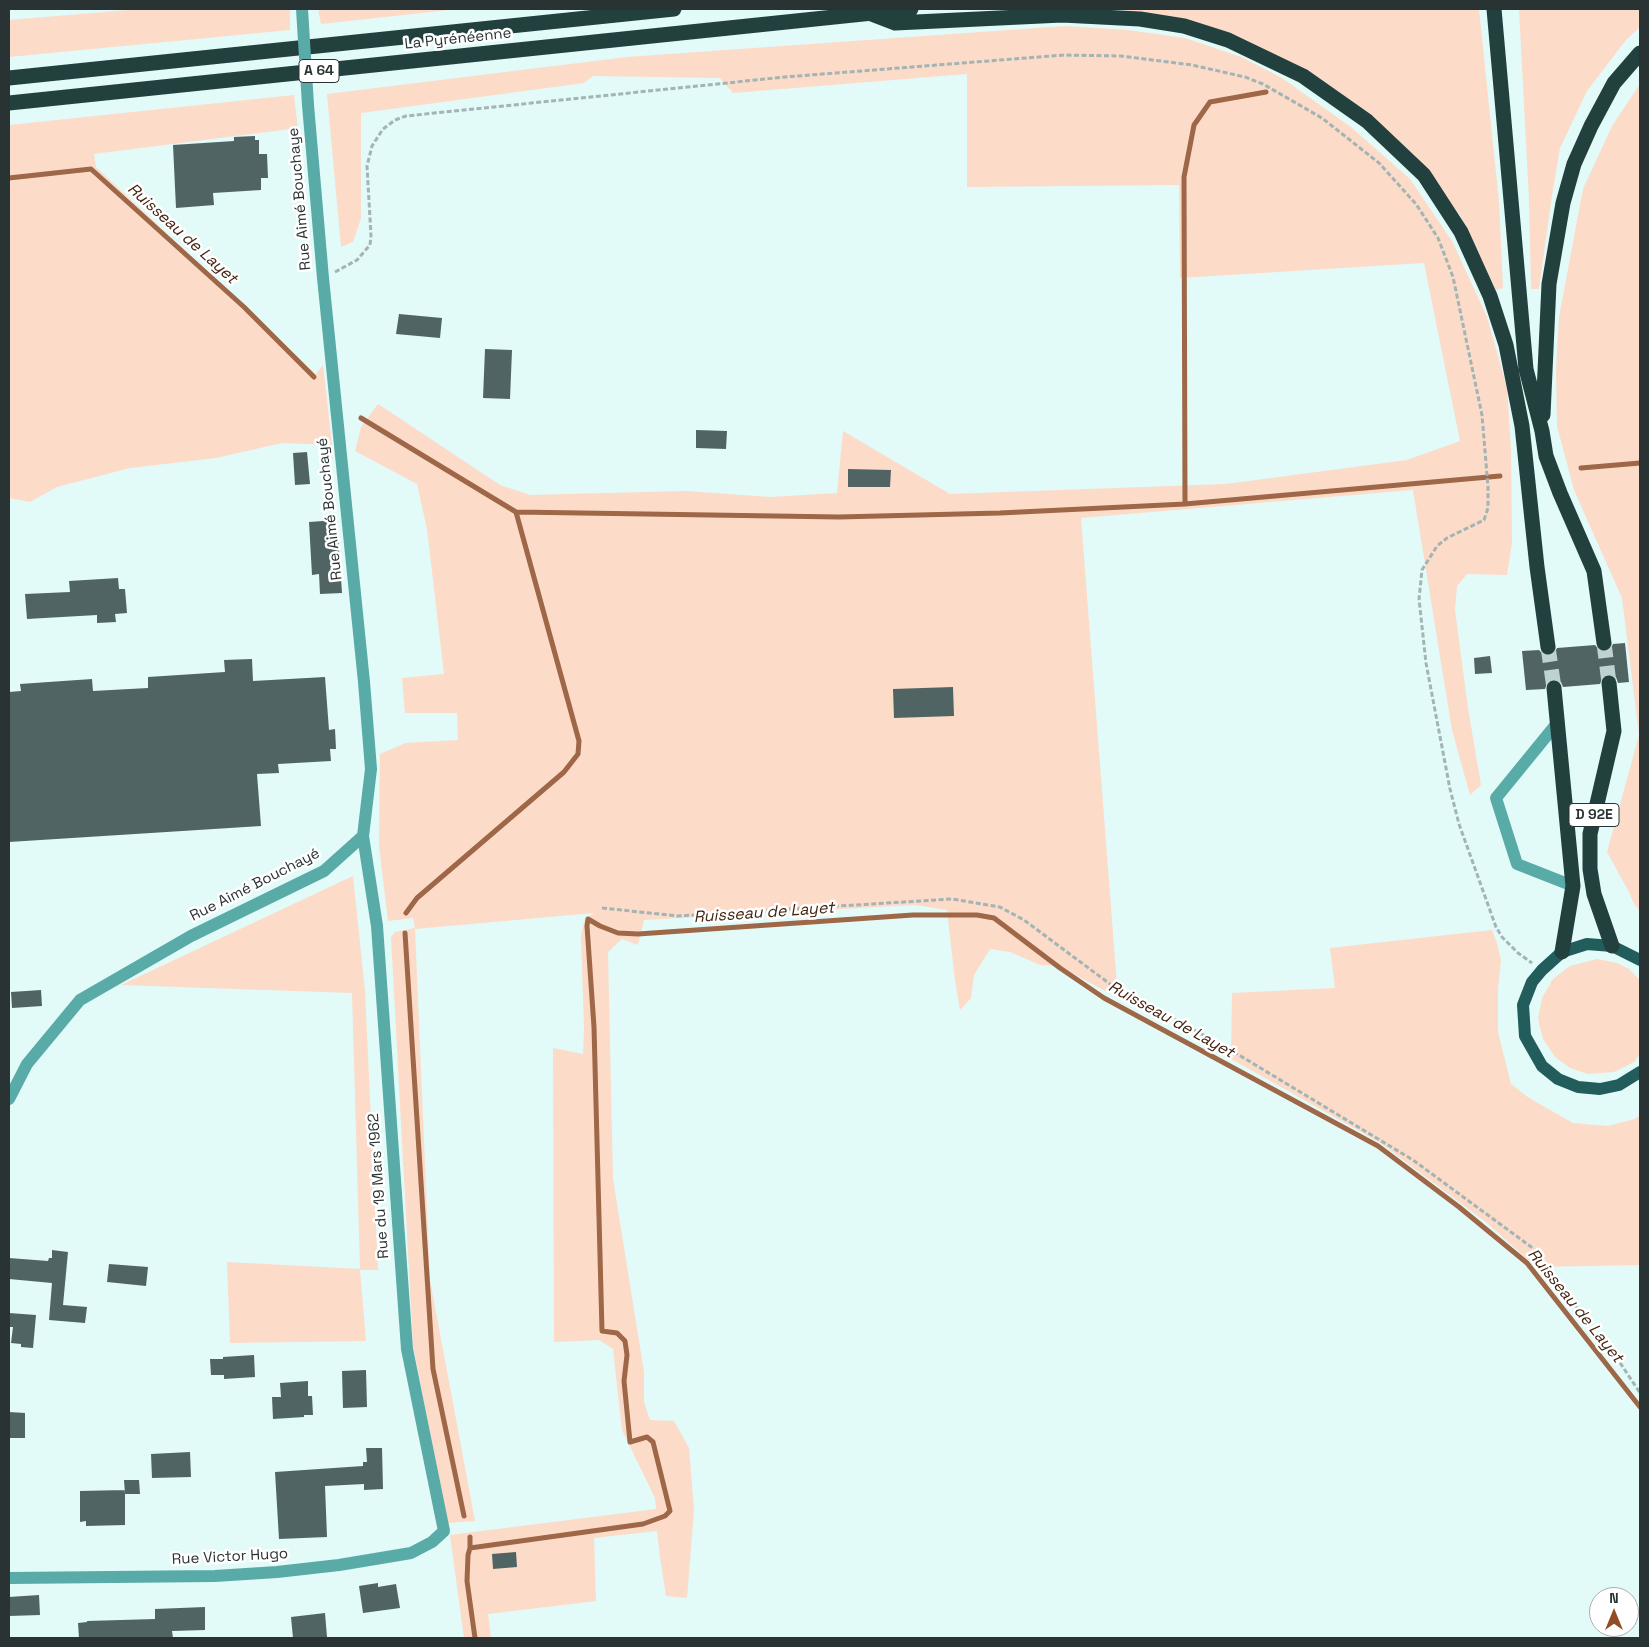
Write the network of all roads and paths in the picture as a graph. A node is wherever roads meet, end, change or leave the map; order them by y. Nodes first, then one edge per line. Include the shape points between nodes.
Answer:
1 (302, 9) edge
2 (674, 9) edge
3 (911, 9) edge
4 (1494, 9) edge
5 (868, 13) junction
6 (1640, 53) edge
7 (9, 78) edge
8 (9, 103) edge
9 (324, 278) junction
10 (1526, 370) junction
11 (335, 387) joint
12 (1522, 426) junction
13 (1542, 431) junction
14 (1604, 644) tunnel mouth
15 (1548, 647) tunnel mouth
16 (1609, 683) tunnel mouth
17 (1554, 688) tunnel mouth
18 (1558, 722) junction
19 (363, 836) junction
20 (1574, 886) junction
21 (602, 908) dead end
22 (1612, 946) junction
23 (1562, 952) junction
24 (1640, 960) edge
25 (1542, 970) junction
26 (1640, 1072) edge
27 (9, 1099) edge
28 (1640, 1393) edge
29 (444, 1531) joint
30 (9, 1578) edge

1 - 9 street, Rue Aimé Bouchaye, bridge
2 - 7 highway, La Pyrénéenne / A 64
3 - 5 highway, La Pyrénéenne / A 64
4 - 10 highway
5 - 8 highway, La Pyrénéenne / A 64
5 - 12 highway via 895,23 1062,15 1140,19 1184,26 1228,40 1303,76 1367,121 1424,175 1461,232 1501,329
6 - 13 highway via 1614,83 1591,126 1574,164 1563,203 1549,284
9 - 11 street, Rue Aimé Bouchaye
9 - 25 path via 356,260 370,245 367,166 372,146 383,129 406,116 785,77 1064,55 1122,56 1192,66 1263,84 1322,118 1379,163 1416,204 1438,238 1453,277 1482,415 1488,508 1484,520 1437,546 1422,570 1419,599 1426,663 1452,798 1496,927 1518,953
10 - 12 highway
10 - 13 highway
11 - 19 street, Rue Aimé Bouchayé via 371,769
12 - 15 highway
13 - 14 highway via 1546,456 1594,571
16 - 22 highway, D 92E via 1614,731 1590,834 1590,869 1594,894
17 - 18 highway, D 92E
18 - 20 highway, D 92E
18 - 20 street via 1496,798 1517,864
19 - 27 street, Rue Aimé Bouchayé via 324,871 191,936 80,1000 27,1064
19 - 29 street, Rue du 19 Mars 1962 via 377,926 407,1349
20 - 23 highway, D 92E
21 - 28 path via 678,916 952,899 1000,907 1024,920 1110,984 1230,1049 1413,1160 1534,1249
22 - 23 main road via 1587,944
22 - 24 main road
23 - 25 main road
25 - 26 main road via 1532,982 1523,1005 1525,1036 1542,1066 1558,1079 1578,1087 1600,1089 1619,1085
29 - 30 street, Rue Victor Hugo via 411,1553 277,1572 215,1576

